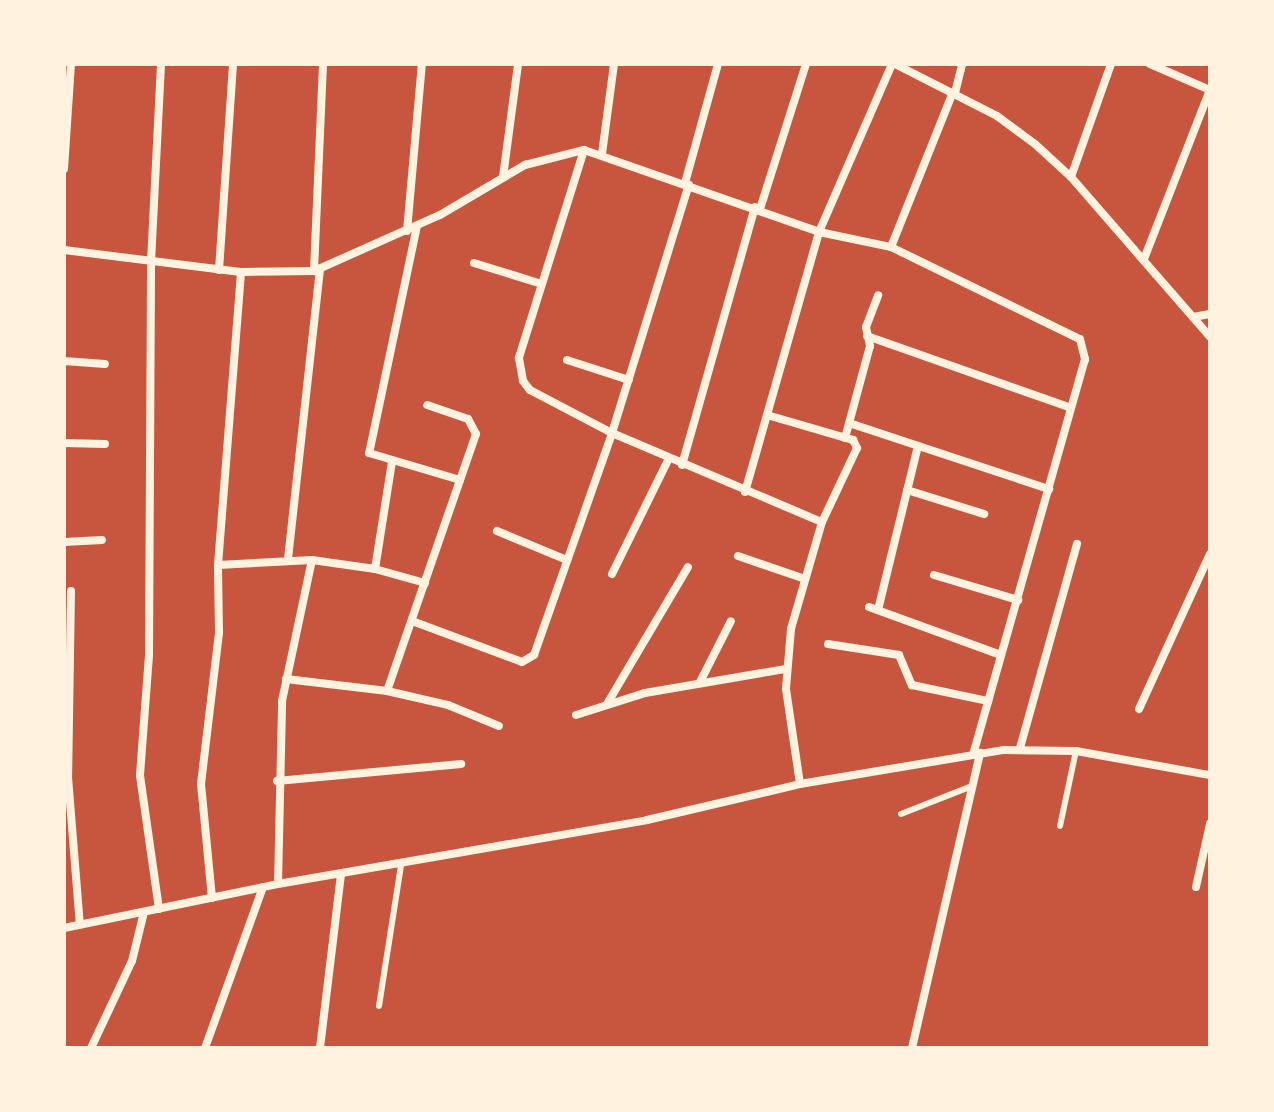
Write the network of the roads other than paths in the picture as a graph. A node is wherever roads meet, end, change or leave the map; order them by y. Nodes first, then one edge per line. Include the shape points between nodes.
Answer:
1 (71, 64) edge
2 (161, 64) edge
3 (233, 64) edge
4 (323, 64) edge
5 (422, 64) edge
6 (518, 64) edge
7 (614, 64) edge
8 (718, 64) edge
9 (806, 64) edge
10 (893, 64) edge
11 (962, 64) edge
12 (1111, 64) edge
13 (1150, 64) edge
14 (906, 67) edge
15 (1210, 90) edge
16 (954, 93) junction
17 (584, 150) junction
18 (602, 154) junction
19 (64, 169) edge
20 (503, 177) junction
21 (1071, 177) junction
22 (687, 184) junction
23 (758, 208) junction
24 (417, 226) junction
25 (407, 231) junction
26 (819, 232) junction
27 (891, 247) junction
28 (64, 250) edge
29 (1144, 259) junction
30 (151, 262) junction
31 (474, 263) dead end
32 (219, 270) junction
33 (317, 270) junction
34 (241, 272) junction
35 (542, 284) junction
36 (878, 295) dead end
37 (1210, 314) edge
38 (1193, 317) junction
39 (867, 336) junction
40 (1210, 337) edge
41 (567, 360) dead end
42 (64, 361) edge
43 (105, 364) dead end
44 (629, 380) junction
45 (427, 405) dead end
46 (1071, 408) junction
47 (767, 415) junction
48 (849, 423) junction
49 (612, 433) junction
50 (845, 438) junction
51 (64, 443) edge
52 (105, 444) dead end
53 (918, 446) junction
54 (668, 460) junction
55 (392, 462) junction
56 (682, 465) junction
57 (460, 480) junction
58 (1049, 489) junction
59 (907, 490) junction
60 (745, 492) junction
61 (984, 514) dead end
62 (822, 522) junction
63 (497, 531) dead end
64 (102, 540) dead end
65 (64, 542) edge
66 (1077, 544) dead end
67 (1210, 554) edge
68 (738, 556) dead end
69 (288, 559) junction
70 (312, 560) junction
71 (567, 560) junction
72 (218, 565) junction
73 (688, 567) dead end
74 (375, 569) junction
75 (612, 574) dead end
76 (934, 575) dead end
77 (805, 579) junction
78 (425, 583) junction
79 (71, 591) dead end
80 (1018, 600) junction
81 (412, 621) junction
82 (731, 621) dead end
83 (828, 644) dead end
84 (1001, 655) junction
85 (786, 669) junction
86 (286, 679) junction
87 (700, 682) junction
88 (387, 691) junction
89 (988, 701) junction
90 (606, 705) junction
91 (1139, 709) dead end
92 (576, 715) dead end
93 (499, 726) dead end
94 (1020, 748) junction
95 (1076, 751) junction
96 (976, 754) junction
97 (461, 764) dead end
98 (1210, 775) edge
99 (277, 781) junction
100 (800, 784) junction
101 (972, 786) junction
102 (901, 814) dead end
103 (1210, 824) edge
104 (1060, 826) dead end
105 (401, 865) junction
106 (341, 875) junction
107 (278, 884) junction
108 (263, 887) junction
109 (1196, 887) dead end
110 (212, 898) junction
111 (159, 909) junction
112 (144, 912) junction
113 (80, 925) junction
114 (64, 928) edge
115 (379, 1006) dead end
116 (91, 1048) edge
117 (205, 1048) edge
118 (320, 1048) edge
119 (912, 1048) edge

1 - 19 street
2 - 30 street
3 - 32 street
4 - 33 street
5 - 25 street
6 - 20 street
7 - 18 street
8 - 22 street
9 - 23 street
10 - 14 street
10 - 26 street
11 - 16 street
12 - 21 street
13 - 15 street
14 - 16 street
15 - 29 street
16 - 21 street via 997,116
16 - 27 street
17 - 18 street
17 - 20 street via 544,158
17 - 35 street
18 - 22 street
20 - 24 street
21 - 29 street
22 - 23 street
22 - 44 street
23 - 26 street
23 - 56 street
24 - 25 street
24 - 55 street via 369,449 374,458
25 - 33 street
26 - 27 street
26 - 47 street
27 - 46 street via 1080,339 1085,359
28 - 30 street
29 - 38 street
30 - 32 street
30 - 111 street via 149,655 140,775
31 - 35 street
32 - 34 street
33 - 34 street
33 - 69 street
34 - 72 street
35 - 49 street via 519,358 523,381 530,390
36 - 39 street
37 - 38 street
38 - 40 street
39 - 46 street
39 - 48 street via 870,346
41 - 44 street
42 - 43 street
44 - 49 street
45 - 57 street via 476,426
46 - 58 street
47 - 50 street
47 - 60 street
48 - 50 street
48 - 53 street
49 - 54 street
49 - 71 street
50 - 62 street via 856,443 856,452
51 - 52 street
53 - 58 street
53 - 59 street
54 - 56 street
54 - 75 street
55 - 57 street
55 - 74 street
56 - 60 street
57 - 78 street
58 - 80 street
59 - 61 street
59 - 84 street via 874,609
60 - 62 street
62 - 77 street
63 - 71 street
64 - 65 street
66 - 94 street
67 - 91 street
68 - 77 street
69 - 70 street
69 - 72 street
70 - 74 street
70 - 86 street
71 - 81 street via 534,655 522,662
72 - 110 street via 219,632 201,784
73 - 90 street
74 - 78 street
76 - 80 street
77 - 85 street
78 - 81 street
79 - 113 street via 68,777
80 - 84 street
81 - 88 street
82 - 87 street
83 - 89 street via 899,655 912,685
84 - 89 street
85 - 87 street
85 - 100 street
86 - 88 street
86 - 99 street
87 - 90 street
88 - 93 street via 448,705
89 - 96 street
90 - 92 street
94 - 95 street
94 - 96 street
95 - 98 street
95 - 104 lane
96 - 100 street
96 - 101 street
97 - 99 street
99 - 107 street
100 - 105 street via 647,820
101 - 102 lane
101 - 119 street
103 - 109 street
105 - 106 street
105 - 115 lane
106 - 107 street
106 - 118 street
107 - 108 street
108 - 110 street
108 - 117 street
110 - 111 street
111 - 112 street
112 - 113 street
112 - 116 street via 132,961
113 - 114 street

